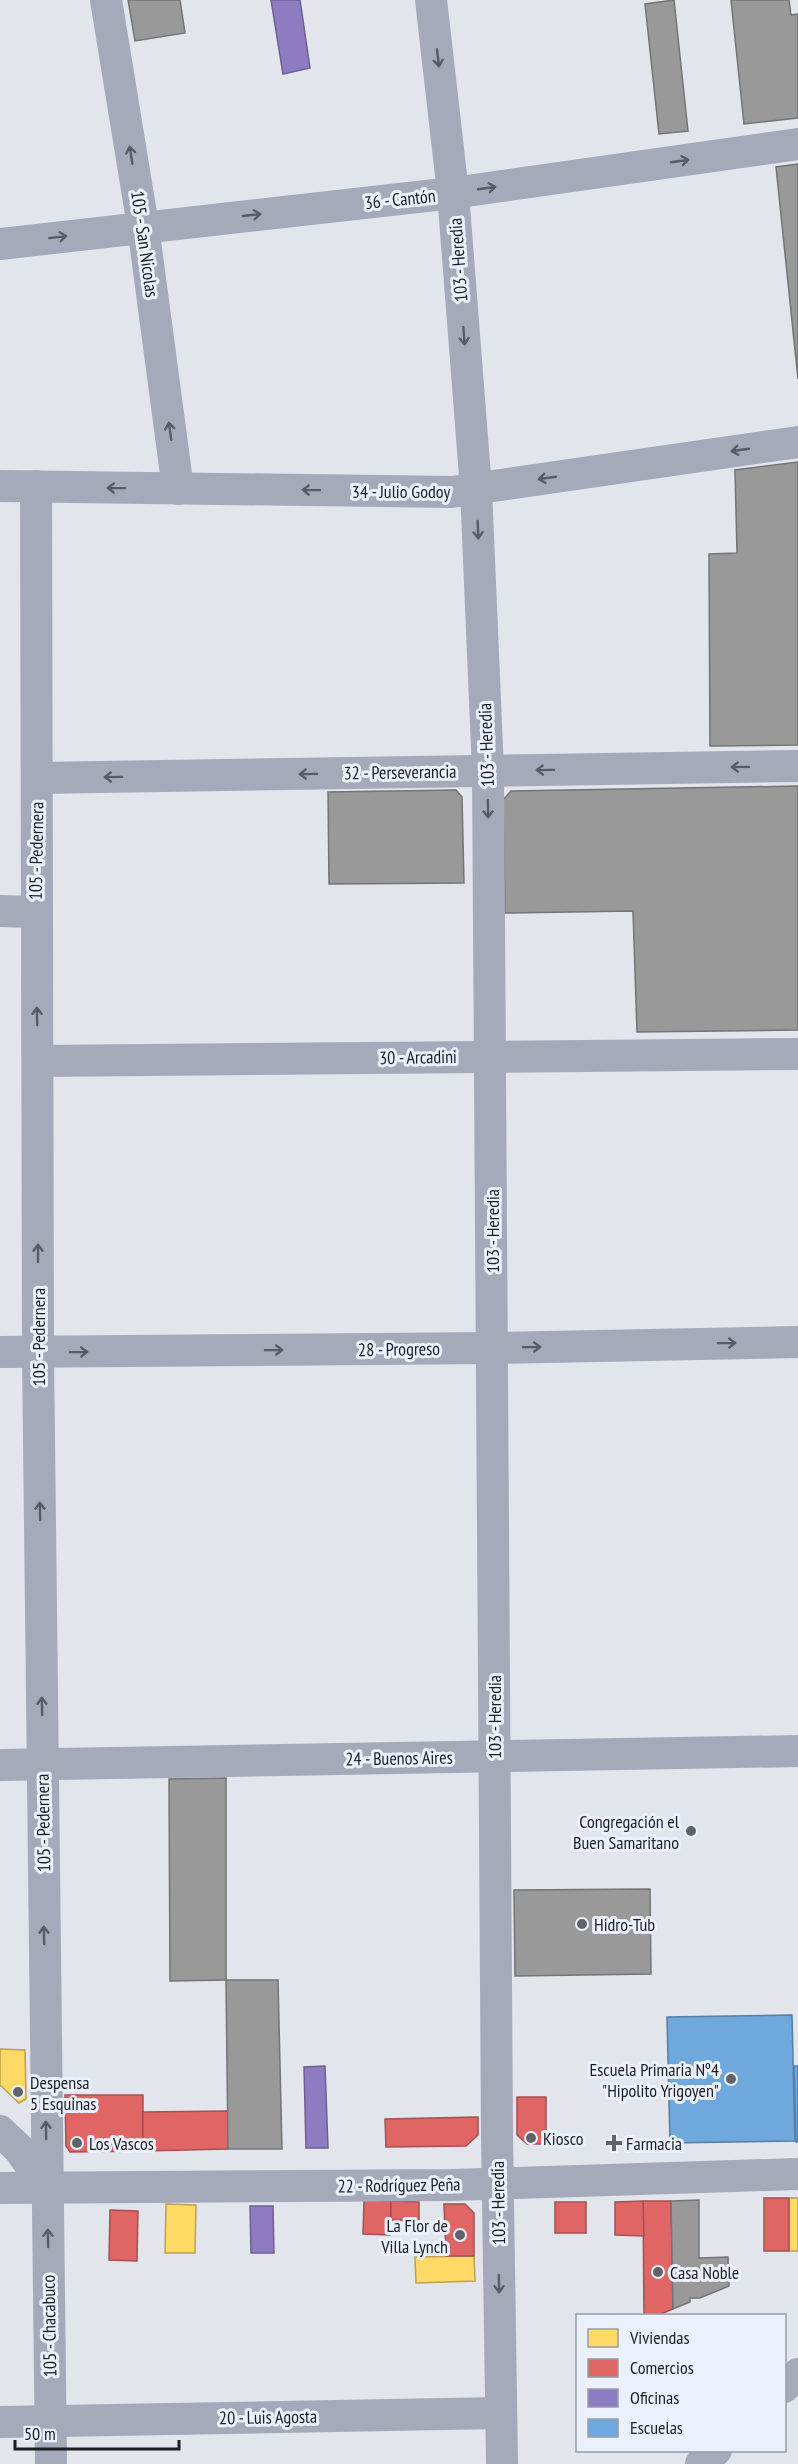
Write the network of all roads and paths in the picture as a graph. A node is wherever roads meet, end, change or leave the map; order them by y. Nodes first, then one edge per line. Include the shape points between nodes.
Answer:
1 (106, 0) edge
2 (431, 0) edge
3 (798, 144) edge
4 (453, 193) junction
5 (143, 226) junction
6 (0, 244) edge
7 (798, 442) edge
8 (0, 486) edge
9 (36, 486) junction
10 (178, 489) junction
11 (476, 489) junction
12 (798, 766) edge
13 (488, 771) junction
14 (38, 778) junction
15 (0, 911) edge
16 (35, 912) junction
17 (798, 1054) edge
18 (491, 1056) junction
19 (38, 1061) junction
20 (798, 1342) edge
21 (492, 1348) junction
22 (0, 1352) edge
23 (38, 1353) junction
24 (798, 1751) edge
25 (494, 1757) junction
26 (0, 1765) edge
27 (42, 1765) junction
28 (0, 2130) edge
29 (798, 2174) edge
30 (498, 2184) junction
31 (0, 2188) edge
32 (47, 2188) junction
33 (798, 2374) edge
34 (786, 2385) edge
35 (500, 2413) junction
36 (0, 2422) edge
37 (51, 2422) junction
38 (715, 2452) edge
39 (51, 2464) edge
40 (502, 2464) edge
41 (701, 2464) edge

5 -> 1 street, 105 - San Nicolas
2 -> 4 street, 103 - Heredia
4 -> 3 street, 36 - Cantón
5 -> 4 street, 36 - Cantón
4 -> 11 street, 103 - Heredia
6 -> 5 street, 36 - Cantón
10 -> 5 street, 105 - San Nicolas
7 -> 11 street, 34 - Julio Godoy
8 - 9 street, 34 - Julio Godoy
10 -> 9 street, 34 - Julio Godoy
9 - 14 street, 105 - Pedernera
11 -> 10 street, 34 - Julio Godoy
11 -> 13 street, 103 - Heredia
12 -> 13 street, 32 - Perseverancia
13 -> 14 street, 32 - Perseverancia
13 -> 18 street, 103 - Heredia
14 - 16 street, 105 - Pedernera
15 - 16 street
19 -> 16 street, 105 - Pedernera
17 - 18 street, 30 - Arcadini
18 - 19 street, 30 - Arcadini
18 - 21 street, 103 - Heredia
23 -> 19 street, 105 - Pedernera
21 -> 20 street, 28 - Progreso
23 -> 21 street, 28 - Progreso
21 - 25 street, 103 - Heredia
22 - 23 street, 28 - Progreso
27 -> 23 street, 105 - Pedernera
24 - 25 street, 24 - Buenos Aires
25 - 27 street, 24 - Buenos Aires
25 - 30 street, 103 - Heredia
26 - 27 street, 24 - Buenos Aires
32 -> 27 street, 105 - Pedernera
28 - 32 street
29 - 30 street, 22 - Rodríguez Peña
30 - 32 street, 22 - Rodríguez Peña
30 -> 35 street, 103 - Heredia
31 - 32 street, 22 - Rodríguez Peña
37 -> 32 street, 105 - Chacabuco
33 - 34 street
35 - 37 street, 20 - Luis Agosta
35 - 40 street, 103 - Heredia
36 - 37 street, 20 - Luis Agosta
37 - 39 street, 105 - Chacabuco
38 - 41 street

